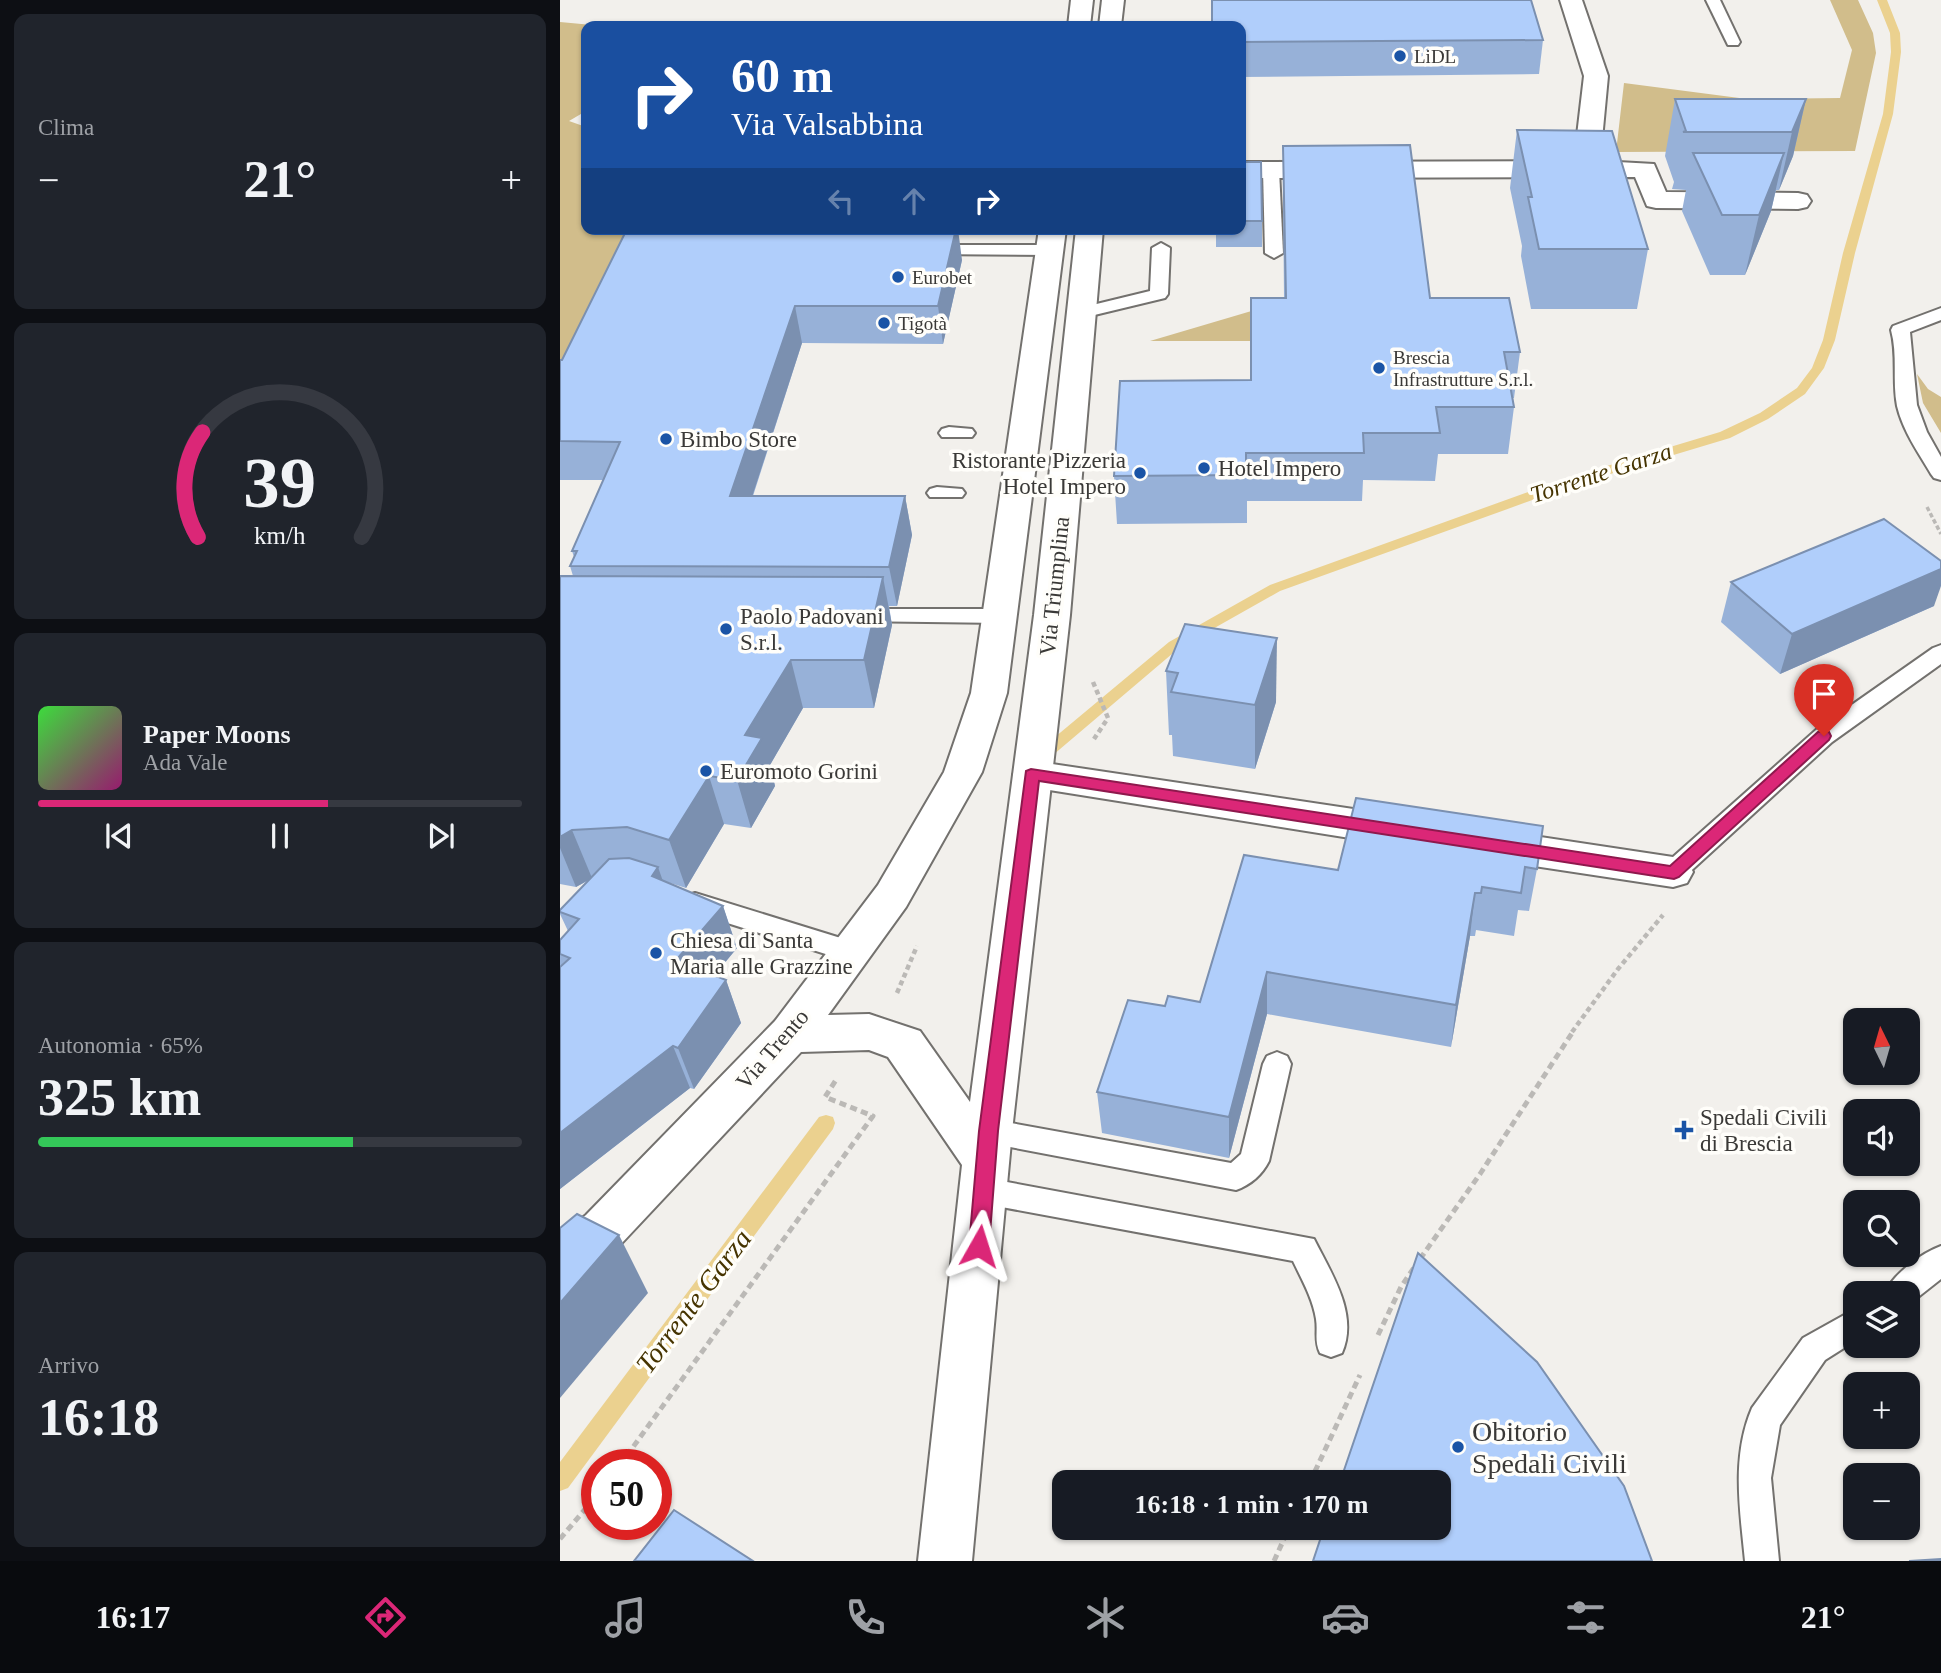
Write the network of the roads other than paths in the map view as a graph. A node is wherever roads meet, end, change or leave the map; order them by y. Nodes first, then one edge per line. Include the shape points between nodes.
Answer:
1 (1082, 0) edge
2 (1113, 0) edge
3 (1572, 0) edge
4 (1713, 0) edge
5 (1080, 21) edge
6 (1111, 21) edge
7 (1733, 42) dead end
8 (1246, 170) edge
9 (1271, 170) junction
10 (1586, 170) junction
11 (1798, 201) dead end
12 (1089, 235) edge
13 (1052, 239) edge
14 (920, 243) edge
15 (1161, 247) dead end
16 (1274, 253) dead end
17 (1082, 313) junction
18 (1941, 313) edge
19 (1941, 474) edge
20 (844, 615) edge
21 (1002, 616) junction
22 (1941, 653) edge
23 (1031, 775) junction
24 (1671, 890) joint
25 (671, 896) edge
26 (851, 951) junction
27 (790, 1034) junction
28 (1277, 1064) dead end
29 (987, 1162) junction
30 (1941, 1260) edge
31 (560, 1265) edge
32 (1915, 1281) edge
33 (1843, 1331) edge
34 (1331, 1342) dead end
35 (945, 1561) edge
36 (1762, 1561) edge

1 - 5 main road
2 - 6 main road
3 - 10 main road via 1596,76
4 - 7 lane
8 - 9 main road
9 - 10 main road
9 - 16 lane
10 - 11 main road via 1645,169 1656,200
12 - 17 main road, Via Triumplina
13 - 14 lane
13 - 21 main road
15 - 17 lane via 1159,294
17 - 23 main road, Via Triumplina
18 - 19 lane via 1900,330 1905,341 1907,406
20 - 21 lane
21 - 26 main road, Via Trento via 981,726 963,772 921,850
22 - 24 lane via 1824,736
23 - 24 main road via 1442,837
23 - 29 main road, Via Triumplina
25 - 26 lane
26 - 27 main road, Via Trento
27 - 29 main road via 869,1032 904,1044
27 - 31 main road, Via Trento via 603,1230
28 - 29 lane via 1254,1161 1236,1177
29 - 34 lane via 1303,1249 1325,1297 1335,1332
29 - 35 main road, Via Triumplina
30 - 32 lane
33 - 36 lane via 1814,1349 1764,1419 1754,1478

